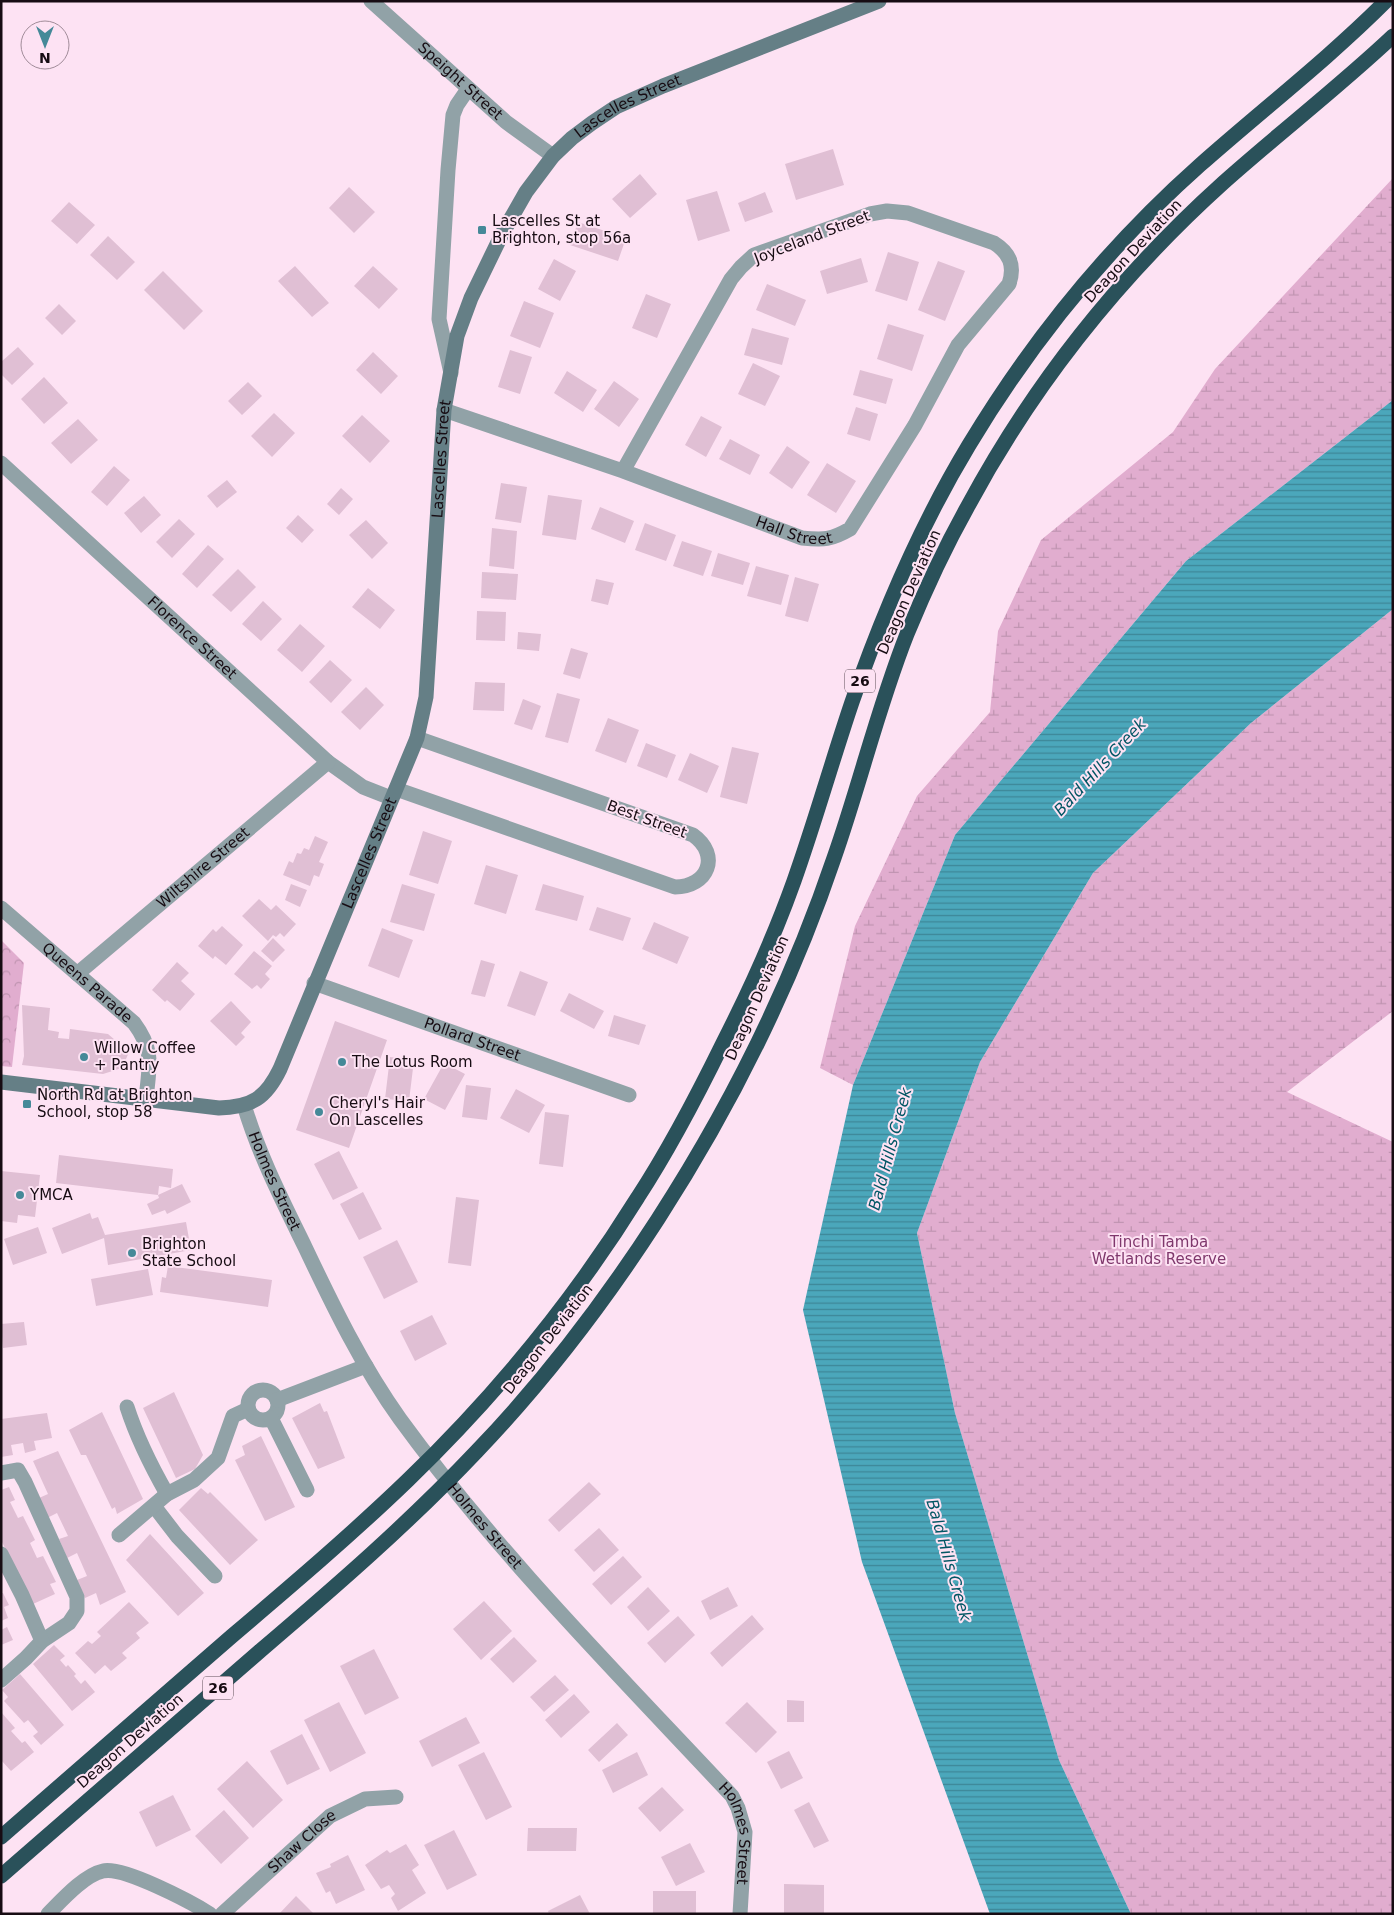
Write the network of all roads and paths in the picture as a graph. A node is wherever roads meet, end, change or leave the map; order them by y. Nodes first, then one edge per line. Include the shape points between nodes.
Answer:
1 (371, 1) edge
2 (879, 1) edge
3 (1386, 1) edge
4 (1393, 36) edge
5 (468, 89) junction
6 (552, 156) junction
7 (1012, 266) joint
8 (451, 374) junction
9 (444, 410) junction
10 (1, 463) edge
11 (623, 471) junction
12 (417, 738) junction
13 (328, 762) junction
14 (394, 793) junction
15 (1, 908) edge
16 (77, 974) junction
17 (314, 983) junction
18 (1, 1082) edge
19 (629, 1095) dead end
20 (146, 1099) junction
21 (244, 1105) junction
22 (366, 1366) junction
23 (277, 1400) junction
24 (128, 1407) dead end
25 (248, 1409) junction
26 (271, 1418) junction
27 (1, 1473) edge
28 (308, 1490) dead end
29 (167, 1494) junction
30 (154, 1506) junction
31 (119, 1535) dead end
32 (1, 1554) edge
33 (215, 1576) dead end
34 (42, 1641) junction
35 (1, 1680) edge
36 (396, 1797) dead end
37 (1, 1837) edge
38 (1, 1876) edge
39 (48, 1914) edge
40 (210, 1914) edge
41 (222, 1914) edge
42 (740, 1914) edge

1 - 5 street, Speight Street
2 - 6 street, Lascelles Street via 663,86 616,108 592,122
3 - 37 highway, Deagon Deviation / 26 via 1331,53 1197,168 1120,245 1044,334 967,448 935,507 888,608 852,703 772,941 675,1136 593,1265 506,1375 410,1478 350,1534
4 - 38 highway, Deagon Deviation / 26 via 1224,182 1149,256 1088,326 1007,439 936,567 907,635 880,710 834,860 770,1017 734,1092 688,1172 581,1329 480,1448 377,1550
5 - 6 street, Speight Street
5 - 8 street via 453,115 447,200 440,319
6 - 8 street, Lascelles Street via 502,234 471,298 457,336
7 - 11 street, Joyceland Street via 1003,248 994,243 908,213 887,211 754,255 731,280
7 - 11 street, Hall Street via 1009,284 958,345 916,425 864,509 850,529 835,538 802,538
8 - 9 street, Lascelles Street
9 - 11 street, Hall Street
9 - 12 street, Lascelles Street via 426,697
10 - 13 street, Florence Street
12 - 14 street, Lascelles Street
12 - 14 street, Best Street via 693,835 708,851 705,873 686,887 675,886
13 - 14 street, Florence Street via 363,787
13 - 16 street, Wiltshire Street
14 - 17 street, Lascelles Street
15 - 16 street, Queens Parade
16 - 20 street, Queens Parade via 134,1022 142,1033 150,1054
17 - 19 street, Pollard Street
17 - 21 street, Lascelles Street via 273,1084 264,1095
18 - 20 street
20 - 21 street via 219,1108
21 - 22 street, Holmes Street via 266,1167
22 - 23 street
22 - 42 street, Holmes Street via 400,1419 510,1558 732,1796 746,1832
23 - 25 street via 272,1393 260,1390 250,1398
23 - 26 street via 277,1410
24 - 29 street via 142,1446
25 - 26 street via 256,1418
25 - 29 street via 233,1416 218,1458 194,1480
26 - 28 street
27 - 34 street via 18,1470 26,1482 77,1597 77,1611 69,1623
29 - 30 street
30 - 31 street
30 - 33 street
32 - 34 street
34 - 35 street
36 - 41 street, Shaw Close via 366,1799 330,1816
39 - 40 street via 82,1882 103,1871 121,1873 186,1899

